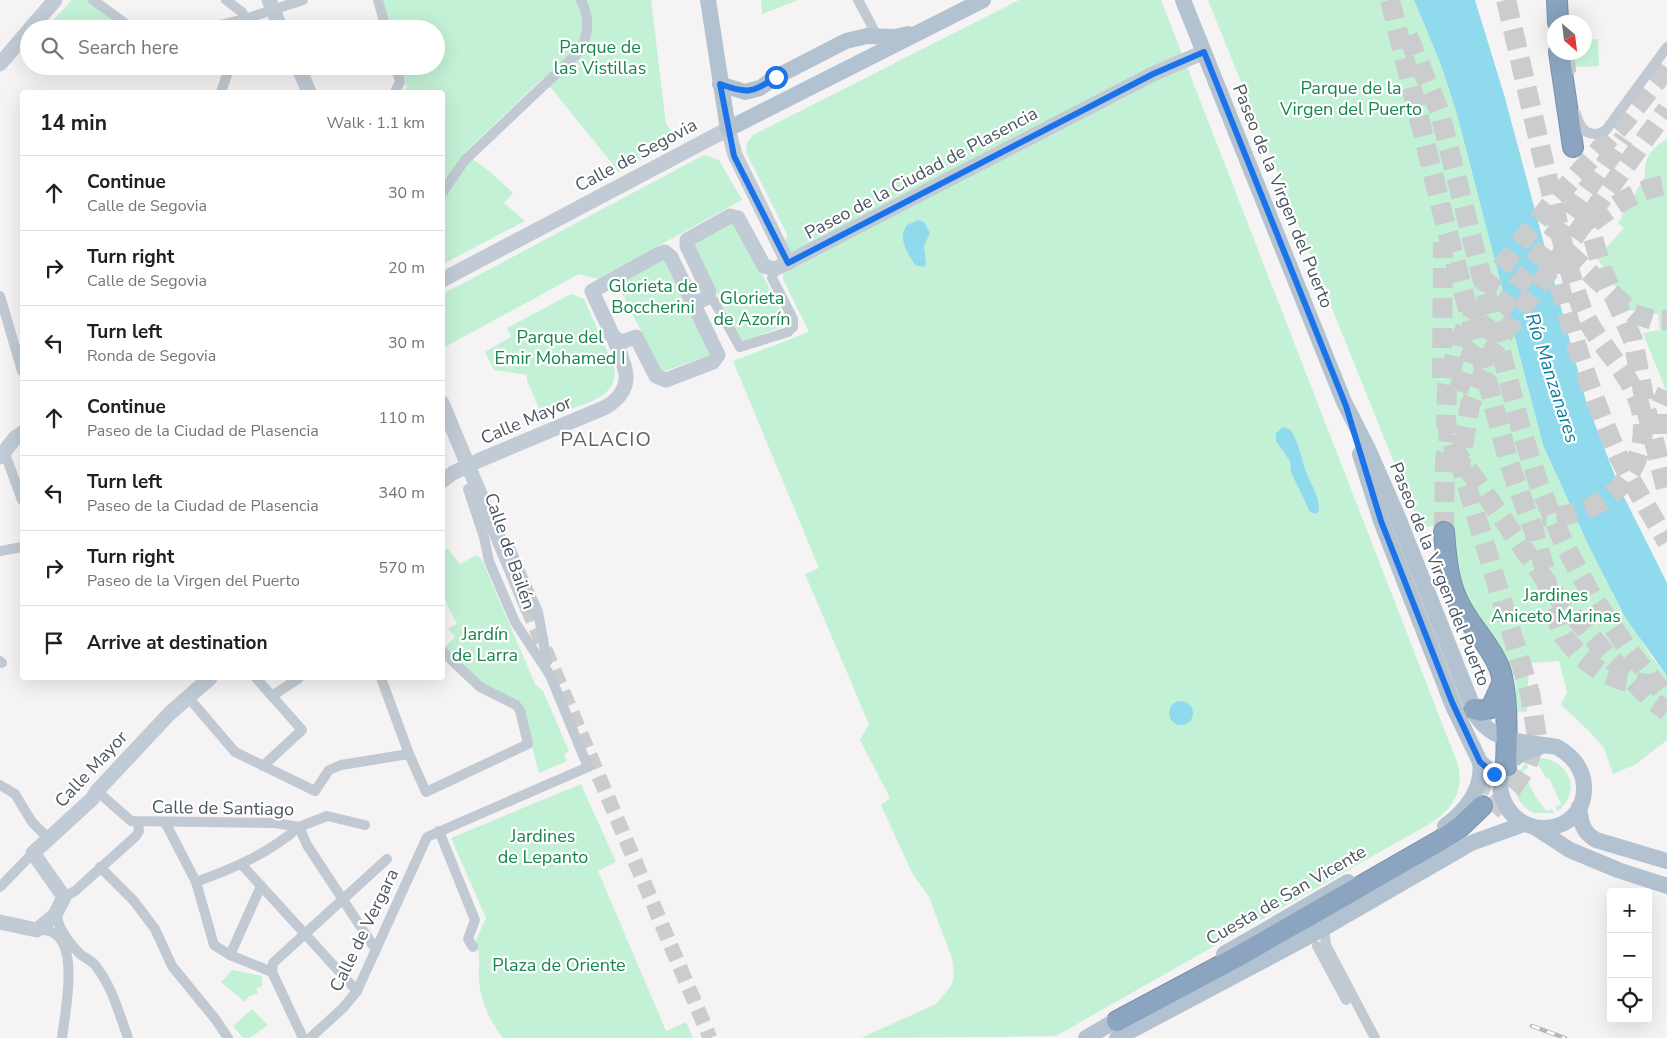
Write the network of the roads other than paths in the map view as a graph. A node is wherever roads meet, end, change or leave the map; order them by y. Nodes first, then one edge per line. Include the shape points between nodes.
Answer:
1 (55, 0) edge
2 (93, 0) edge
3 (226, 0) edge
4 (303, 0) edge
5 (378, 0) edge
6 (581, 0) edge
7 (708, 0) edge
8 (858, 0) edge
9 (983, 0) edge
10 (1183, 0) edge
11 (1557, 0) edge
12 (1566, 0) edge
13 (267, 6) edge
14 (1558, 15) edge
15 (1567, 15) edge
16 (38, 20) edge
17 (121, 20) edge
18 (243, 20) edge
19 (248, 20) edge
20 (271, 20) edge
21 (276, 20) edge
22 (384, 20) edge
23 (873, 28) dead end
24 (924, 30) junction
25 (20, 41) edge
26 (1667, 46) edge
27 (1204, 52) junction
28 (1560, 60) edge
29 (1570, 60) edge
30 (0, 64) edge
31 (227, 75) edge
32 (293, 75) edge
33 (302, 75) edge
34 (398, 75) edge
35 (720, 84) junction
36 (222, 90) edge
37 (299, 90) edge
38 (308, 90) edge
39 (396, 90) edge
40 (728, 129) junction
41 (1573, 147) dead end
42 (445, 189) edge
43 (784, 265) junction
44 (445, 278) edge
45 (0, 296) edge
46 (700, 301) junction
47 (611, 335) junction
48 (626, 342) junction
49 (622, 361) junction
50 (20, 364) edge
51 (445, 412) edge
52 (20, 434) edge
53 (445, 434) edge
54 (2, 454) edge
55 (464, 468) junction
56 (445, 479) edge
57 (473, 488) junction
58 (20, 495) edge
59 (1444, 532) tunnel mouth
60 (20, 547) edge
61 (0, 551) edge
62 (523, 609) tunnel mouth
63 (445, 654) edge
64 (550, 676) junction
65 (208, 680) edge
66 (258, 680) edge
67 (296, 680) edge
68 (382, 680) edge
69 (1502, 684) junction
70 (272, 696) junction
71 (188, 697) junction
72 (1465, 705) junction
73 (1507, 739) junction
74 (1545, 745) junction
75 (409, 754) junction
76 (1480, 762) junction
77 (263, 766) junction
78 (1503, 773) junction
79 (0, 785) edge
80 (97, 791) junction
81 (1482, 803) junction
82 (1579, 807) junction
83 (138, 822) junction
84 (165, 822) junction
85 (365, 825) dead end
86 (1530, 826) junction
87 (299, 827) junction
88 (439, 832) junction
89 (48, 838) junction
90 (33, 853) junction
91 (387, 859) dead end
92 (1667, 861) edge
93 (242, 865) junction
94 (100, 867) junction
95 (196, 882) junction
96 (261, 886) junction
97 (1667, 886) edge
98 (0, 887) edge
99 (342, 899) junction
100 (65, 900) junction
101 (0, 922) edge
102 (1324, 928) junction
103 (37, 930) junction
104 (306, 932) junction
105 (1317, 946) dead end
106 (473, 947) dead end
107 (376, 950) junction
108 (230, 955) junction
109 (88, 960) junction
110 (272, 972) junction
111 (68, 973) junction
112 (357, 990) junction
113 (1157, 1015) junction
114 (1117, 1030) edge
115 (1368, 1037) edge
116 (62, 1038) edge
117 (128, 1038) edge
118 (228, 1038) edge
119 (303, 1038) edge
120 (310, 1038) edge
121 (1086, 1038) edge

1 - 16 street
2 - 17 street
3 - 18 street via 242,12
4 - 13 street
5 - 22 street
6 - 42 street via 588,22 580,51 466,160
7 - 35 main road
8 - 23 street
9 - 24 main road, Calle de Segovia
10 - 27 main road, Paseo de la Virgen del Puerto
11 - 14 highway
12 - 15 street
13 - 19 street
13 - 20 street
13 - 21 street
24 - 35 main road via 895,37 867,36 846,40 760,88 745,92
24 - 40 main road, Calle de Segovia
25 - 30 street
26 - 29 street via 1606,130 1591,135 1581,128 1571,82
27 - 43 street, Paseo de la Ciudad de Plasencia via 1153,74
27 - 72 main road, Paseo de la Virgen del Puerto via 1346,406 1381,521
28 - 41 highway
31 - 36 street
32 - 37 street
33 - 38 street
34 - 39 street via 400,82
35 - 40 main road
40 - 43 street via 734,156
40 - 44 street, Calle de Segovia
43 - 46 street via 774,271 772,278 793,319 793,327 788,332 740,348 714,301
43 - 46 street via 764,266 738,218 730,216 687,240 708,288
45 - 50 street
46 - 47 street via 671,257 662,252 592,292
46 - 48 street via 718,352 713,362 661,380 636,337
47 - 48 street
47 - 49 street
48 - 49 street via 622,348
49 - 55 street, Calle Mayor via 626,378 622,391 606,407
51 - 55 street, Calle de Bailén
52 - 54 street
53 - 55 street, Calle de Bailén
54 - 58 street
55 - 56 street, Calle Mayor
55 - 57 street, Calle de Bailén
57 - 62 street, Calle de Bailén
57 - 64 street, Calle de Bailén via 490,561 515,622
57 - 64 street, Calle de Bailén via 511,550 538,612
59 - 69 highway via 1454,593 1494,656
60 - 61 street
63 - 75 street via 480,688 516,705 528,744 430,792 423,789
64 - 88 street, Calle de Bailén via 588,766
65 - 71 street, Calle Mayor
66 - 70 street
67 - 70 street
68 - 75 street
69 - 72 highway via 1491,708 1481,711
69 - 73 highway
70 - 77 street via 302,730
71 - 77 street via 235,752
71 - 80 street, Calle Mayor
72 - 73 main road, Paseo de la Virgen del Puerto via 1487,729
72 - 76 main road, Paseo de la Virgen del Puerto
73 - 74 main road, Paseo de la Virgen del Puerto
73 - 78 highway
74 - 78 main road via 1516,758
74 - 82 main road via 1563,750 1577,762 1584,788
75 - 77 street via 341,765 329,770 316,790
76 - 78 main road, Paseo de la Virgen del Puerto
76 - 81 main road
78 - 81 main road
78 - 86 main road via 1507,808 1516,819
79 - 89 street via 15,794 32,822
80 - 83 street via 131,821
80 - 89 street, Calle Mayor
81 - 113 highway via 1465,834
81 - 114 highway via 1460,827 1441,840
82 - 86 main road via 1561,824 1546,828
82 - 92 main road via 1586,834 1596,840
83 - 84 street, Calle de Santiago
83 - 94 street via 136,836
84 - 87 street, Calle de Santiago via 276,823
84 - 95 street
85 - 87 street, Calle de Santiago via 327,816
86 - 97 main road via 1570,850
86 - 102 main road via 1471,843
87 - 93 street via 283,841
87 - 99 street
88 - 106 street via 475,920 468,939
88 - 107 street, Calle de Vergara via 427,837
89 - 90 street, Calle Mayor
90 - 98 street, Calle Mayor
90 - 100 street
91 - 99 street
93 - 95 street
93 - 96 street
94 - 100 street
94 - 118 street via 134,901 155,929 172,966
95 - 108 street via 214,945
96 - 104 street
96 - 108 street
99 - 104 street
99 - 107 street
100 - 103 street
100 - 109 street via 56,918 76,950
101 - 103 street
102 - 113 main road
102 - 115 street via 1326,945
103 - 111 street via 49,929 59,936 67,951
104 - 110 street via 273,963
104 - 112 street
105 - 115 street
107 - 112 street, Calle de Vergara
108 - 110 street
109 - 111 street via 78,963
109 - 117 street via 112,992
110 - 119 street
111 - 116 street
112 - 120 street, Calle de Vergara via 343,1008
113 - 114 main road
114 - 121 main road

